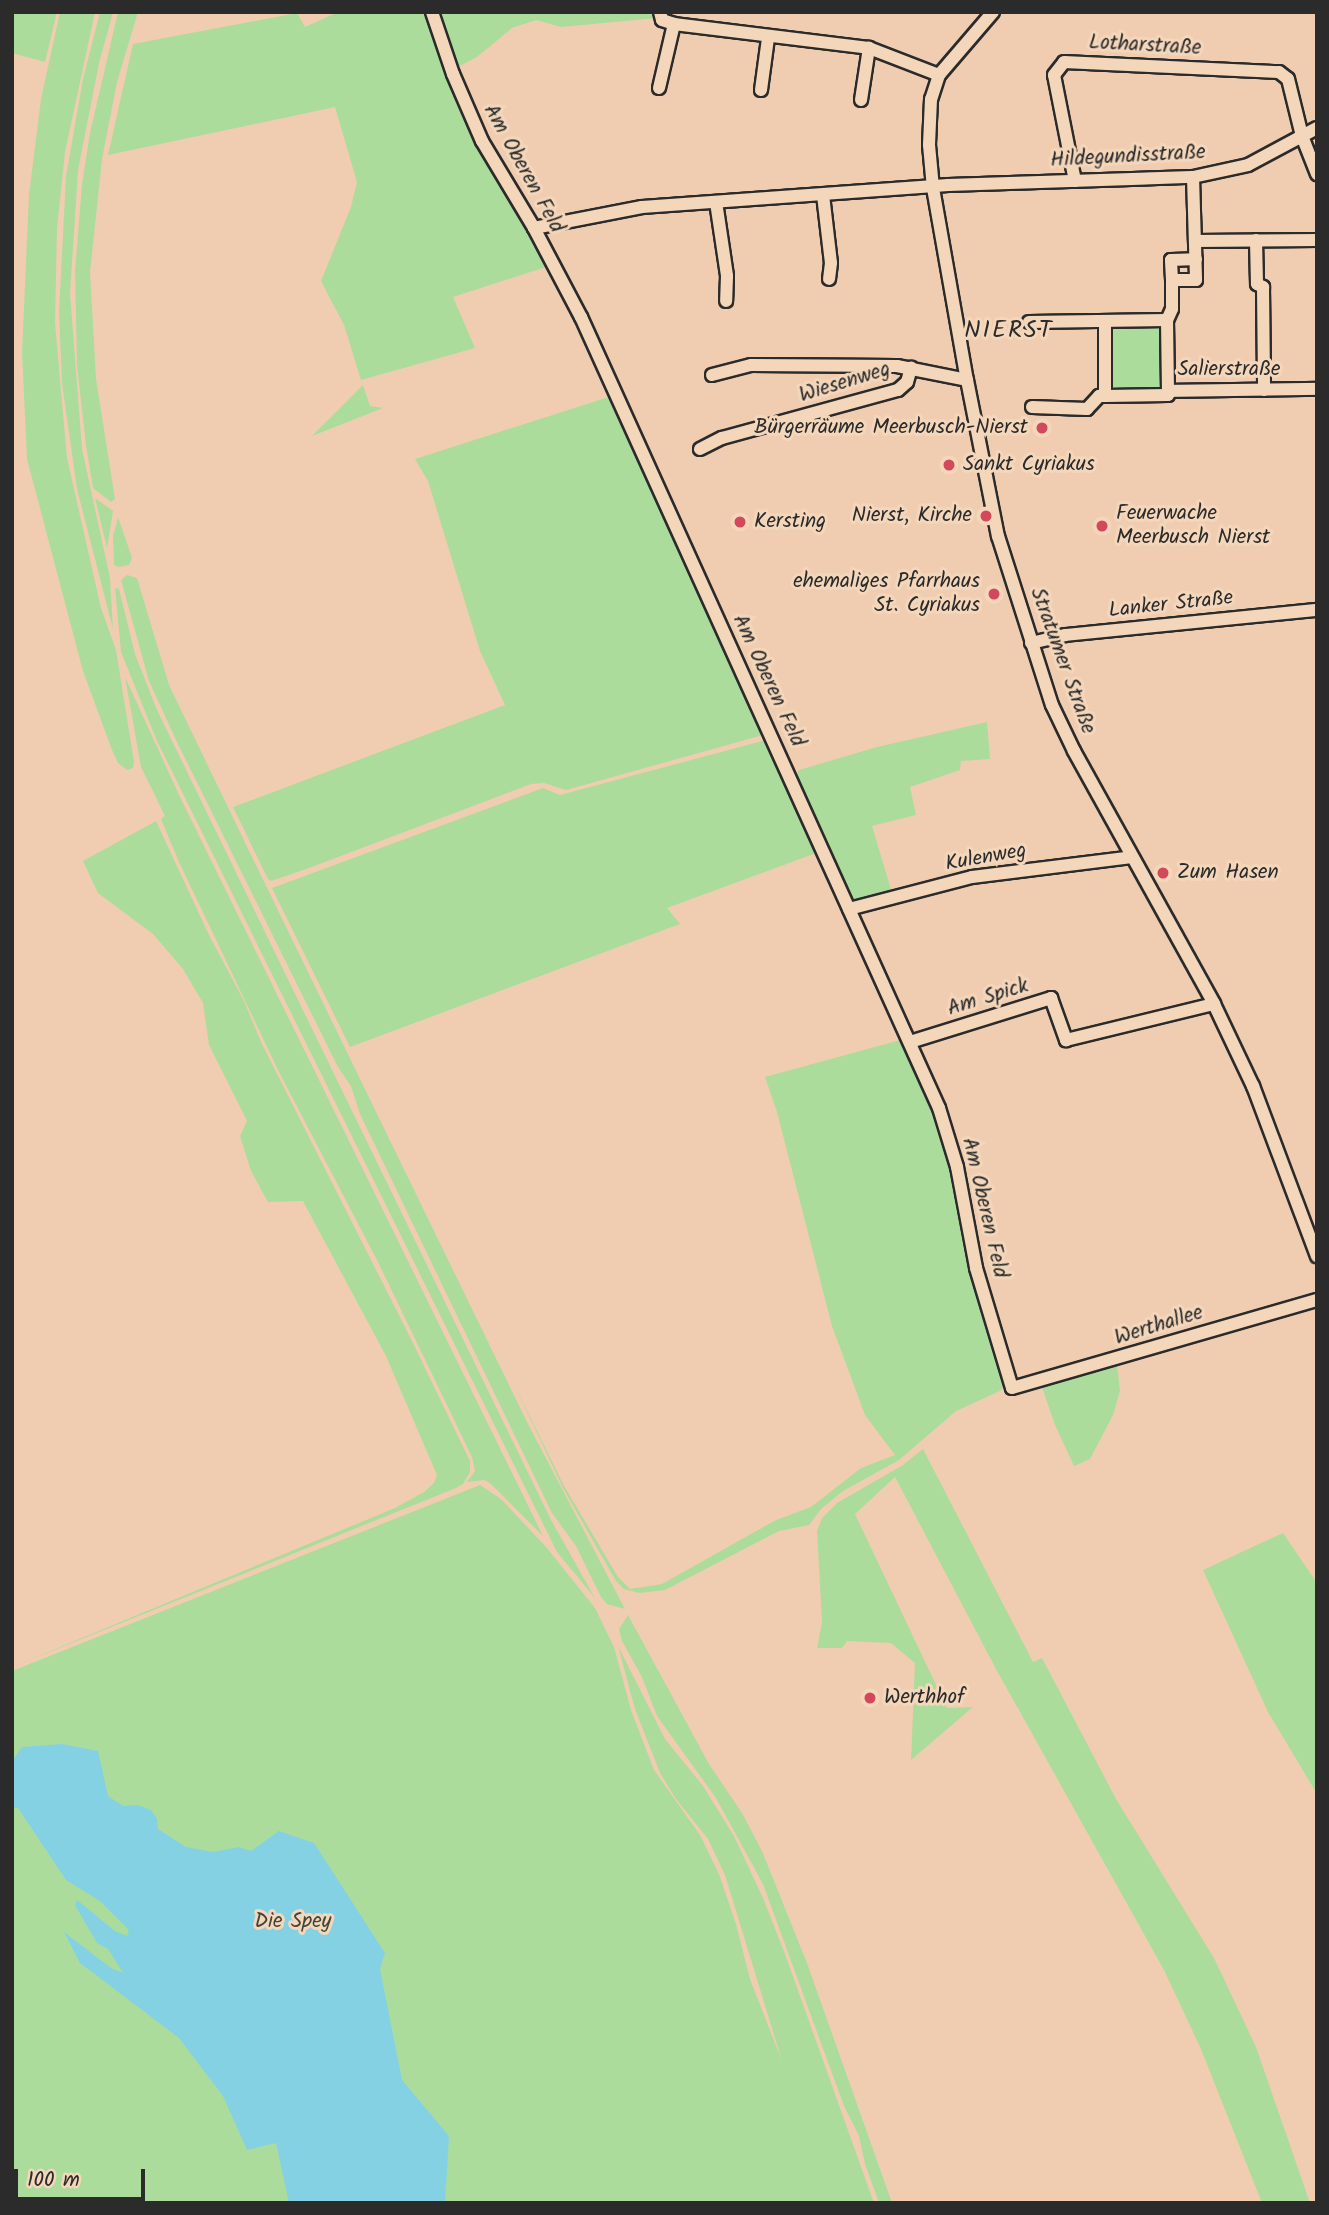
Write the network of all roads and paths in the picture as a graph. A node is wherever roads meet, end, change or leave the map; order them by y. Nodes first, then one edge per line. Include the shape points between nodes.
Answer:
1 (432, 12) edge
2 (660, 12) edge
3 (993, 12) edge
4 (674, 24) junction
5 (768, 38) junction
6 (869, 48) junction
7 (939, 75) junction
8 (660, 88) dead end
9 (761, 90) dead end
10 (861, 100) dead end
11 (1317, 128) edge
12 (1302, 136) junction
13 (1317, 174) edge
14 (1193, 177) junction
15 (1075, 181) junction
16 (933, 188) junction
17 (823, 195) junction
18 (716, 202) junction
19 (534, 228) junction
20 (1256, 240) junction
21 (1317, 240) edge
22 (1195, 241) junction
23 (1196, 259) junction
24 (829, 279) dead end
25 (1171, 280) junction
26 (726, 301) dead end
27 (1167, 320) junction
28 (1105, 321) junction
29 (1029, 322) dead end
30 (911, 368) junction
31 (712, 375) dead end
32 (967, 380) junction
33 (1317, 389) edge
34 (1264, 390) junction
35 (1168, 391) junction
36 (1105, 396) junction
37 (1032, 407) dead end
38 (700, 449) dead end
39 (1317, 610) edge
40 (1031, 643) junction
41 (1132, 857) junction
42 (849, 909) junction
43 (1214, 1004) junction
44 (910, 1042) junction
45 (1317, 1256) edge
46 (1317, 1300) edge
47 (1012, 1388) joint

1 - 19 street, Am Oberen Feld via 482,141
2 - 4 street via 662,20
3 - 7 street
4 - 5 street
4 - 8 street
5 - 6 street
5 - 9 street
6 - 7 street
6 - 10 street
7 - 16 street, Stratumer Straße via 931,99
11 - 12 street, Hildegundisstraße
12 - 13 street
12 - 14 street, Hildegundisstraße via 1248,165
12 - 15 street, Lotharstraße via 1288,79 1279,72 1064,62 1054,75
14 - 15 street, Hildegundisstraße
14 - 22 street
15 - 16 street, Hildegundisstraße
16 - 17 street, Hildegundisstraße
16 - 32 street, Stratumer Straße
17 - 18 street, Hildegundisstraße
17 - 24 street
18 - 19 street, Hildegundisstraße via 642,207
18 - 26 street via 727,276
19 - 42 street, Am Oberen Feld via 581,317
20 - 21 street
20 - 22 street
20 - 34 street via 1257,284 1263,287
22 - 23 street
23 - 25 street via 1171,260
23 - 25 street via 1196,280
25 - 27 street, Salierstraße via 1172,309
27 - 28 street
27 - 35 street, Salierstraße
28 - 29 street
28 - 36 street
30 - 31 street, Wiesenweg via 751,365
30 - 32 street, Wiesenweg
30 - 38 street, Wiesenweg via 907,382 898,390 722,438
32 - 40 street, Stratumer Straße via 998,536
33 - 34 street, Salierstraße
34 - 35 street, Salierstraße
35 - 36 street via 1168,395
36 - 37 street via 1099,396 1087,409
39 - 40 street, Lanker Straße via 1065,635
40 - 41 street, Stratumer Straße via 1052,705
41 - 42 street, Kulenweg via 972,877
41 - 43 street, Stratumer Straße
42 - 44 street, Am Oberen Feld
43 - 44 street, Am Spick via 1066,1040 1051,998
43 - 45 street, Stratumer Straße via 1253,1086
44 - 47 street, Am Oberen Feld via 948,1133 976,1268
46 - 47 street, Werthallee

